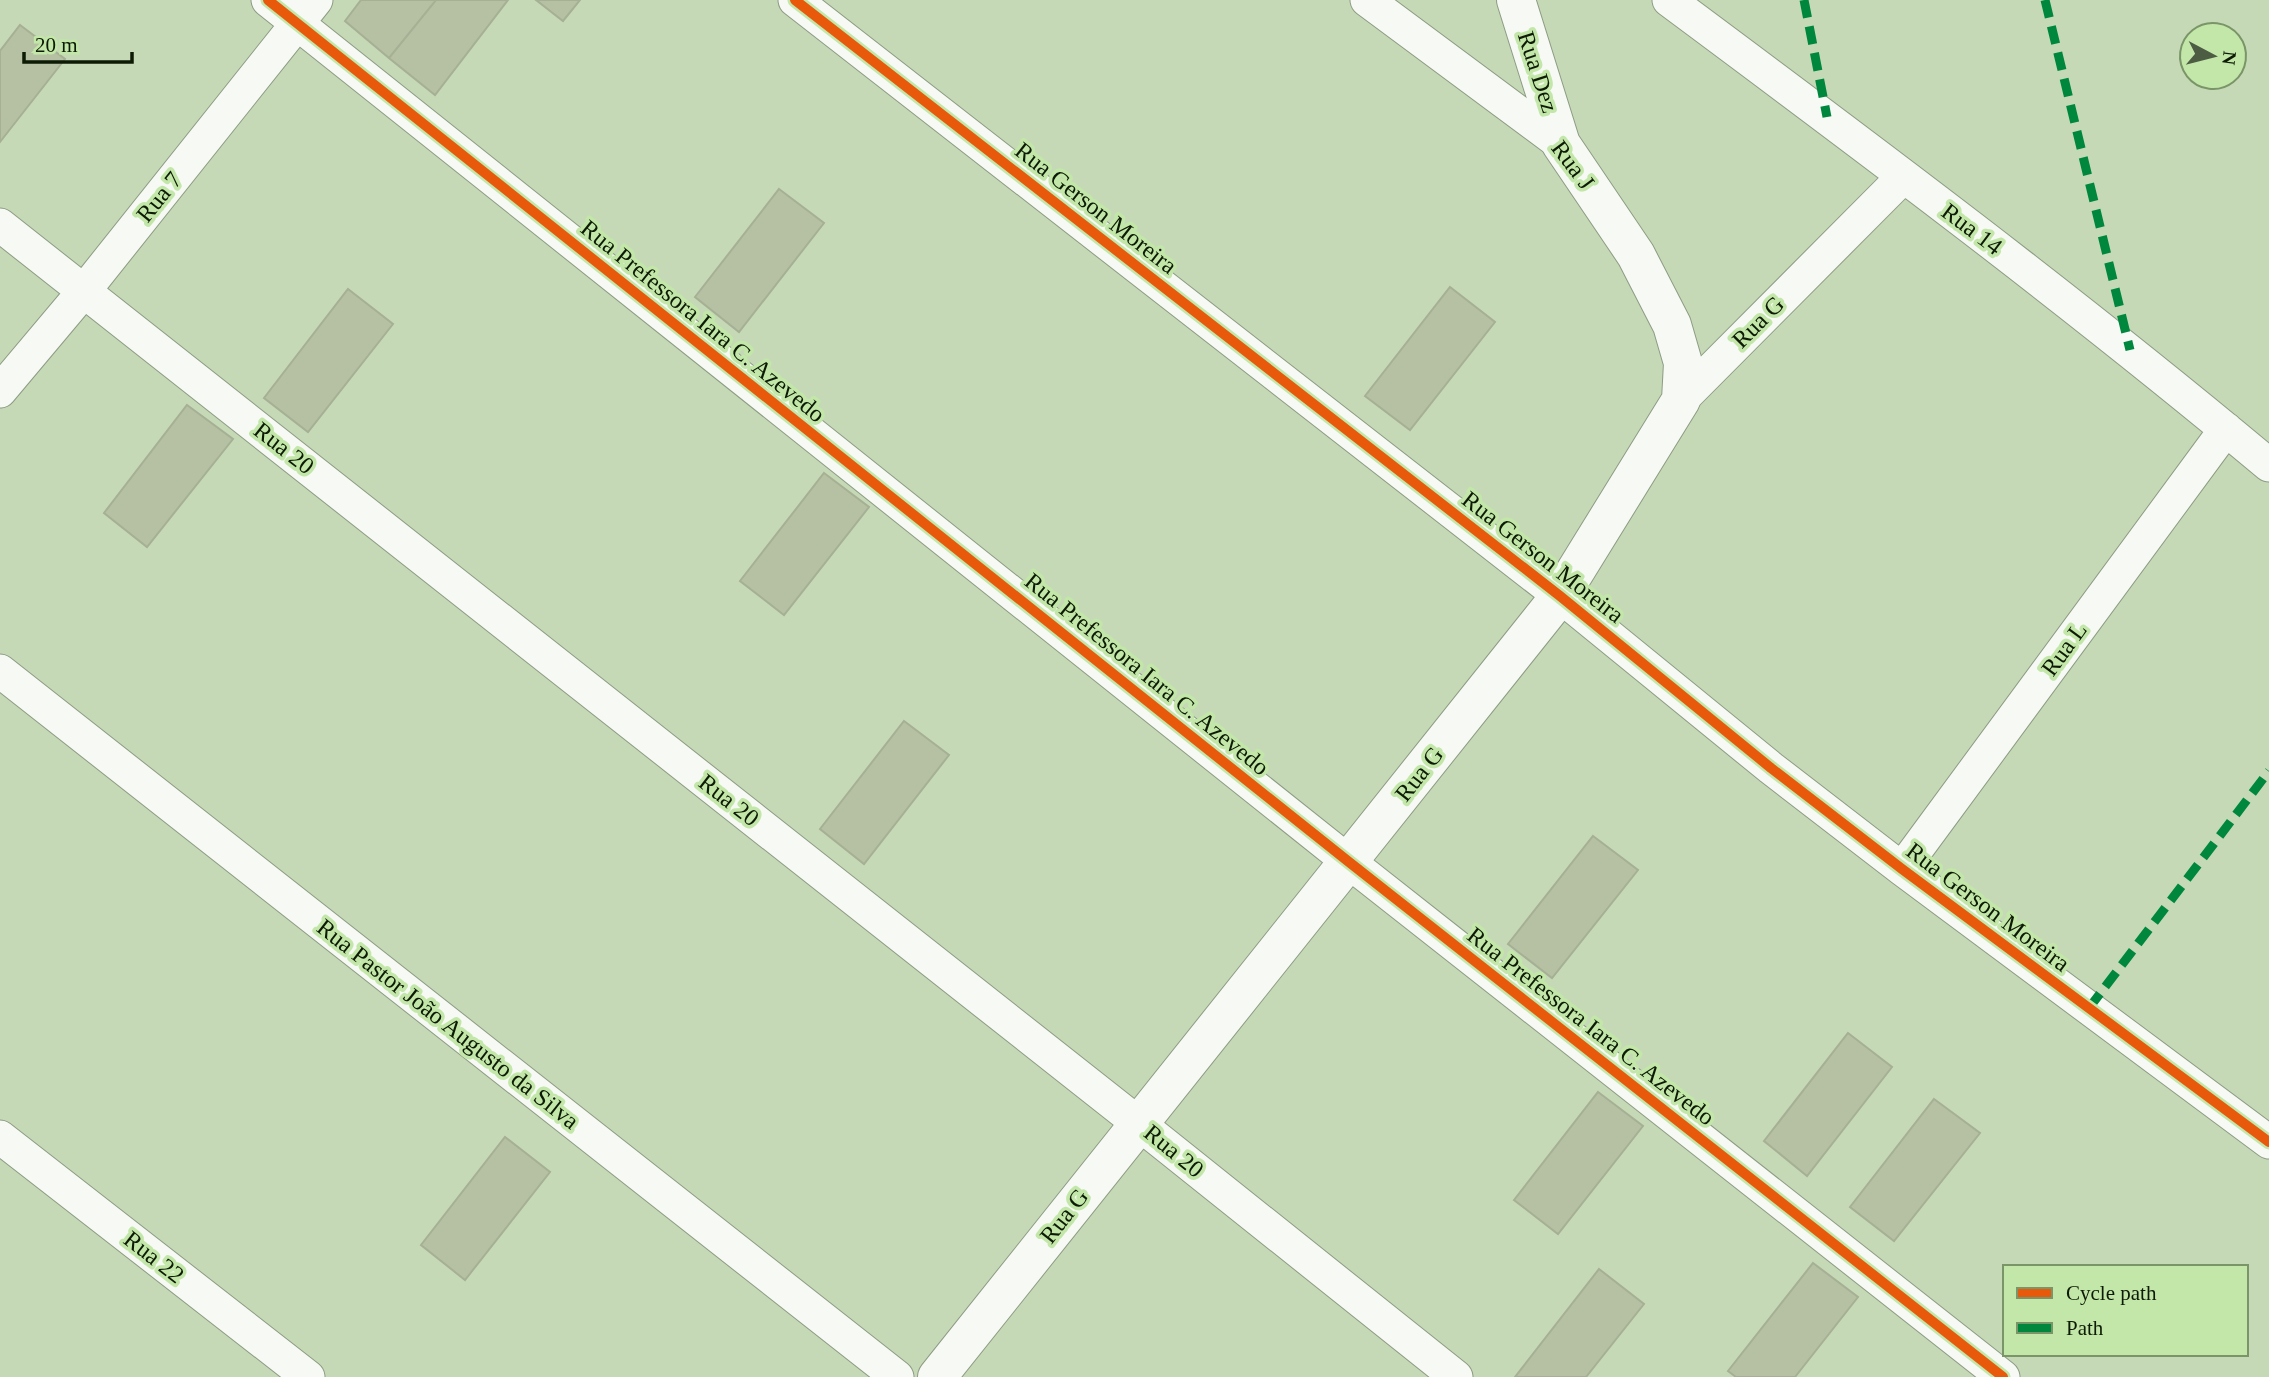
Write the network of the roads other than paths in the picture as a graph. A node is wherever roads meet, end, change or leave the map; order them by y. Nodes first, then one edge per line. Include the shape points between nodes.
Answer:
1 (268, 0) edge
2 (795, 0) edge
3 (1367, 0) edge
4 (1516, 0) edge
5 (1670, 0) edge
6 (307, 12) edge
7 (1561, 144) junction
8 (1903, 177) junction
9 (0, 225) edge
10 (84, 291) junction
11 (0, 391) edge
12 (1681, 400) junction
13 (2226, 429) junction
14 (2269, 465) edge
15 (1560, 596) junction
16 (0, 671) edge
17 (1349, 862) junction
18 (1902, 869) junction
19 (1138, 1123) junction
20 (0, 1137) edge
21 (2269, 1142) edge
22 (308, 1377) edge
23 (897, 1377) edge
24 (937, 1377) edge
25 (1455, 1377) edge
26 (2003, 1377) edge

1 - 6 street, Rua Prefessora Iara C. Azevedo
2 - 15 street, Rua Gerson Moreira
3 - 7 street, Rua J
4 - 7 street, Rua Dez
5 - 8 street, Rua 14
6 - 10 street, Rua 7
6 - 17 street, Rua Prefessora Iara C. Azevedo
7 - 12 street, Rua J via 1636,256 1672,325 1684,363
8 - 12 street, Rua G
8 - 13 street, Rua 14
9 - 10 street, Rua 20
10 - 11 street, Rua 7
10 - 19 street, Rua 20
12 - 15 street, Rua G
13 - 14 street, Rua 14
13 - 18 street, Rua L
15 - 17 street, Rua G
15 - 18 street, Rua Gerson Moreira
16 - 23 street, Rua Pastor João Augusto da Silva
17 - 19 street, Rua G
17 - 26 street, Rua Prefessora Iara C. Azevedo
18 - 21 street, Rua Gerson Moreira
19 - 24 street, Rua G
19 - 25 street, Rua 20
20 - 22 street, Rua 22

